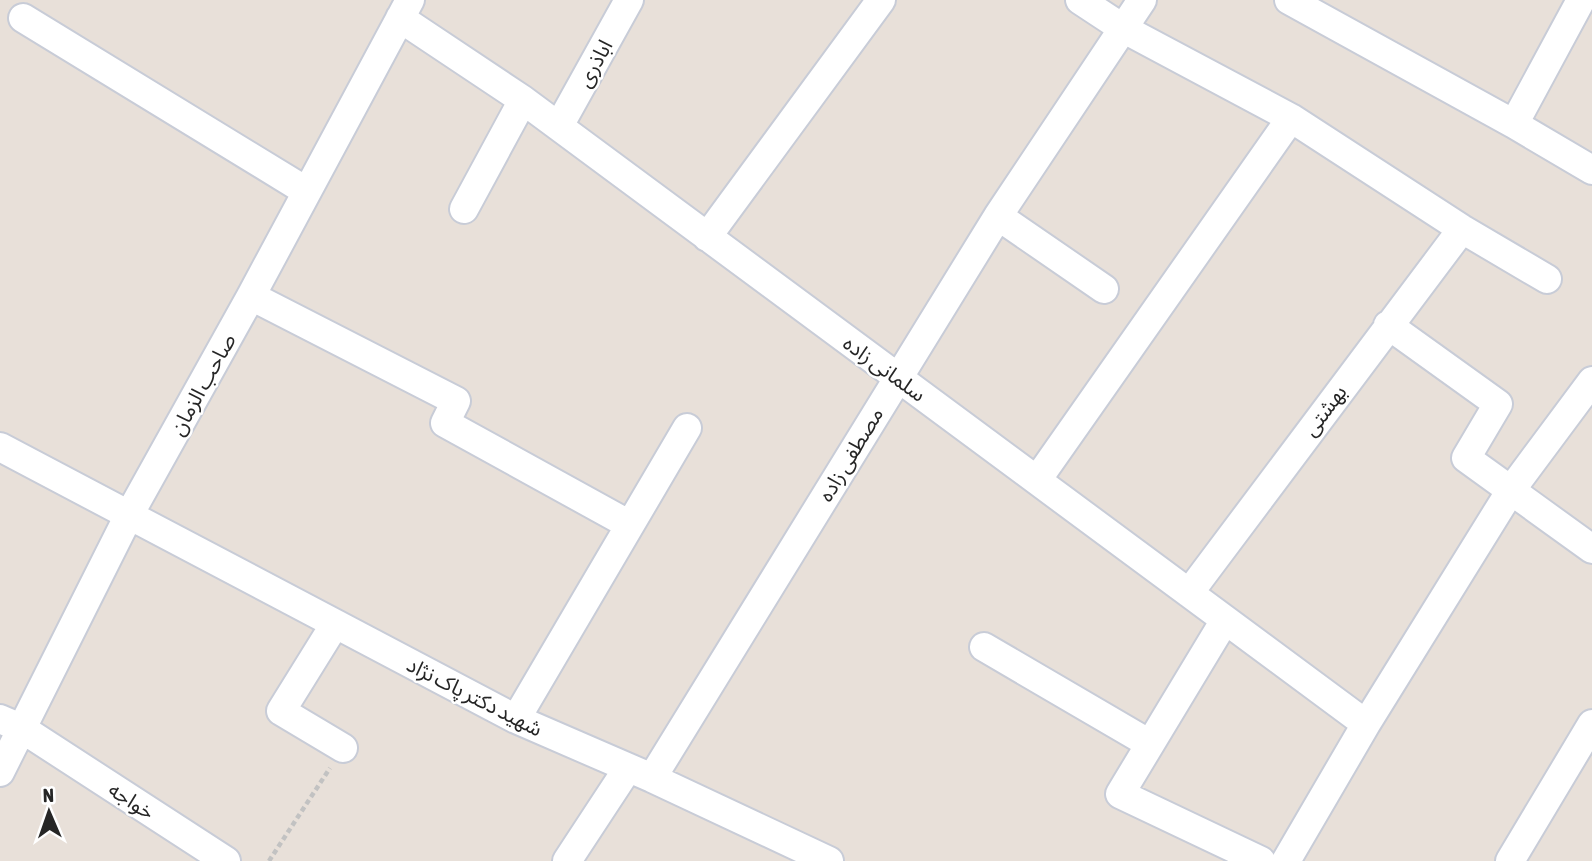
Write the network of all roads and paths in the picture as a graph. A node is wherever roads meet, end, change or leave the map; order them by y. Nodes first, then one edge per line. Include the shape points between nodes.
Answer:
1 (629, 0) edge
2 (881, 0) edge
3 (1080, 0) edge
4 (1142, 0) edge
5 (1289, 0) edge
6 (1581, 0) edge
7 (405, 9) edge
8 (23, 18) dead end
9 (1124, 29) junction
10 (523, 100) junction
11 (1291, 118) junction
12 (1514, 124) junction
13 (559, 126) junction
14 (1592, 170) edge
15 (306, 191) junction
16 (464, 209) dead end
17 (998, 216) junction
18 (1462, 229) junction
19 (708, 237) junction
20 (1548, 279) dead end
21 (1104, 289) dead end
22 (251, 296) junction
23 (1388, 325) junction
24 (897, 377) junction
25 (1592, 381) edge
26 (687, 428) dead end
27 (0, 447) edge
28 (1037, 480) junction
29 (1511, 490) junction
30 (129, 515) junction
31 (630, 525) junction
32 (1592, 549) edge
33 (1189, 593) junction
34 (1225, 620) junction
35 (335, 624) junction
36 (984, 647) dead end
37 (516, 719) junction
38 (11, 724) edge
39 (1366, 724) junction
40 (1592, 724) edge
41 (1150, 744) junction
42 (343, 748) joint
43 (0, 772) edge
44 (640, 773) junction
45 (1230, 855) edge
46 (226, 861) edge
47 (269, 861) edge
48 (567, 861) edge
49 (828, 861) edge
50 (1261, 861) edge
51 (1286, 861) edge
52 (1510, 861) edge

1 - 13 street, اباذری
2 - 19 street
3 - 9 street
4 - 9 street, مصطفی زاده
5 - 12 street
6 - 12 street
7 - 10 street, سلمانی زاده
7 - 15 street, صاحب الزمان
8 - 15 street
9 - 11 street
9 - 17 street, مصطفی زاده
10 - 13 street, سلمانی زاده
10 - 16 street
11 - 18 street
11 - 28 street
12 - 14 street
13 - 19 street, سلمانی زاده
15 - 22 street, صاحب الزمان
17 - 21 street
17 - 24 street, مصطفی زاده
18 - 20 street
18 - 23 street, بهشتی
19 - 24 street, سلمانی زاده
22 - 30 street, صاحب الزمان
22 - 31 street via 456,401 445,423
23 - 29 street via 1498,404 1466,458
23 - 33 street, بهشتی
24 - 28 street, سلمانی زاده
24 - 44 street, مصطفی زاده
25 - 29 street
26 - 31 street
27 - 30 street, شهید دکتر پاک نژاد
28 - 33 street, سلمانی زاده
29 - 32 street
29 - 39 street
30 - 35 street, شهید دکتر پاک نژاد
30 - 38 street, صاحب الزمان
31 - 37 street
33 - 34 street, سلمانی زاده
34 - 39 street, سلمانی زاده
34 - 41 street
35 - 37 street, شهید دکتر پاک نژاد
35 - 42 street via 281,711
36 - 41 street
37 - 44 street, شهید دکتر پاک نژاد
38 - 43 street, صاحب الزمان
38 - 46 street, خواجه
39 - 51 street
40 - 52 street
41 - 45 street via 1120,793
42 - 47 path
44 - 48 street, مصطفی زاده
44 - 49 street, شهید دکتر پاک نژاد
45 - 50 street

